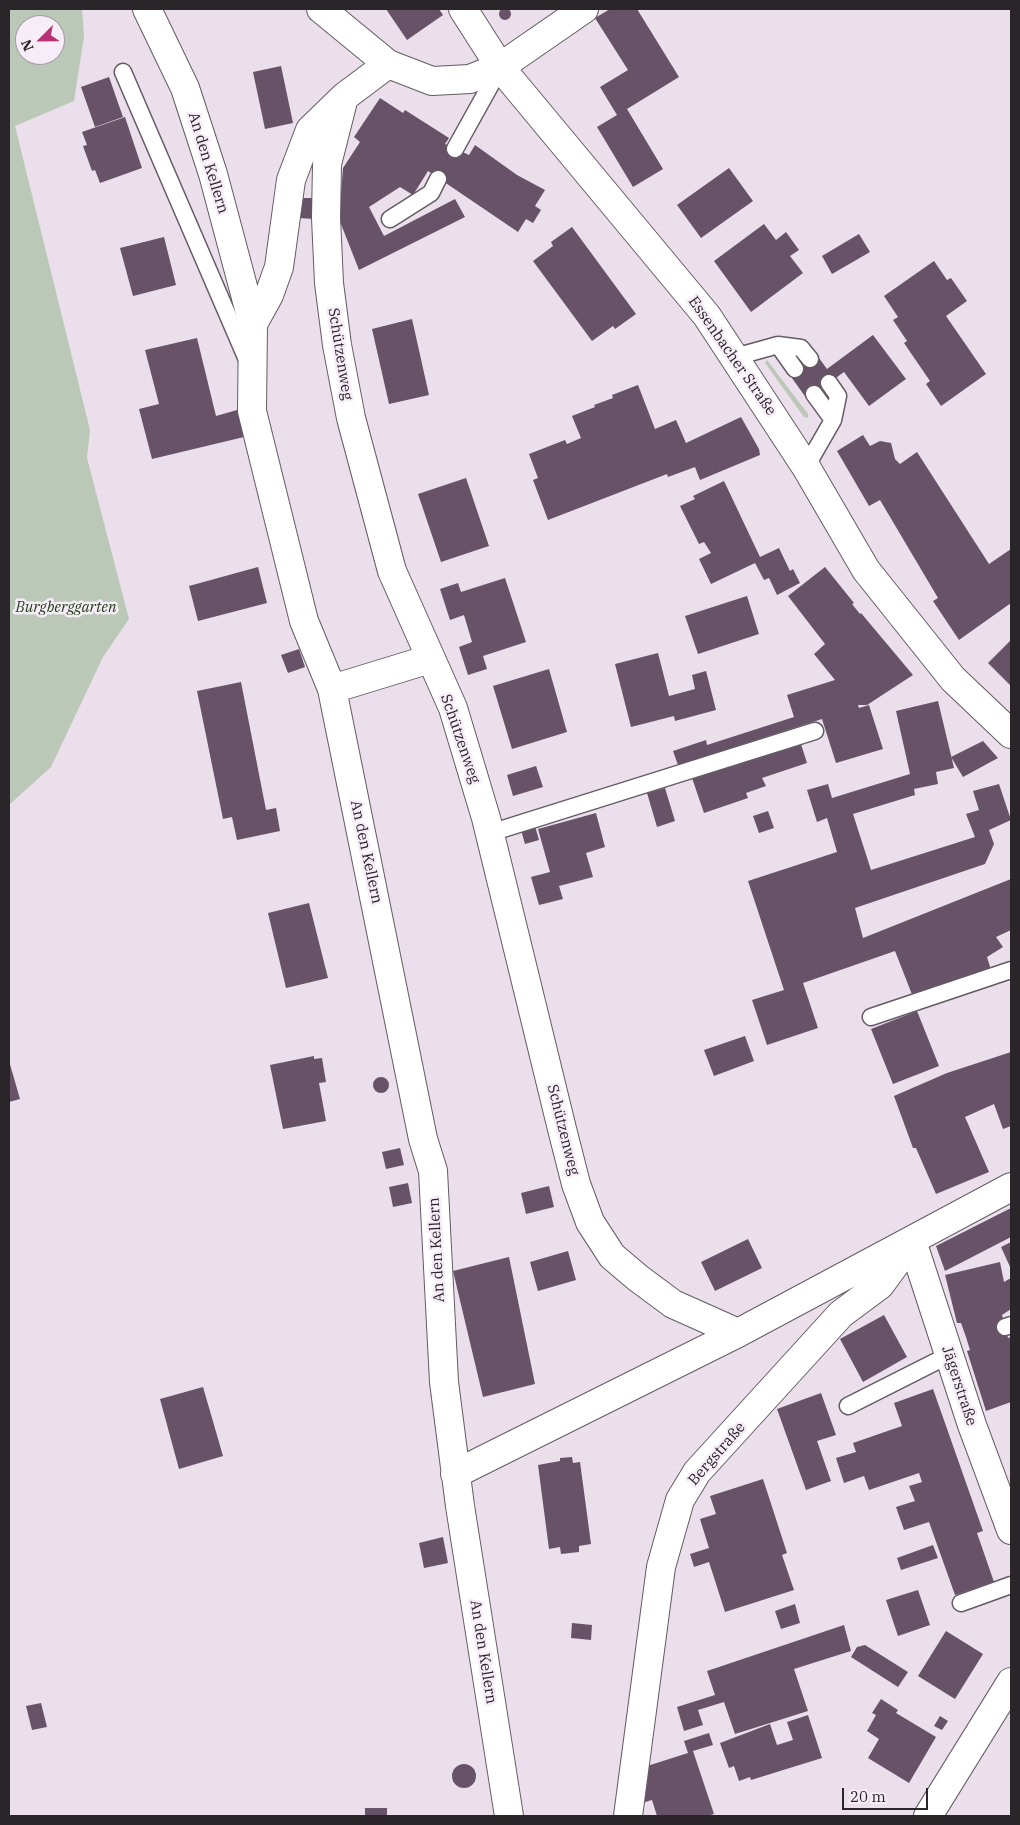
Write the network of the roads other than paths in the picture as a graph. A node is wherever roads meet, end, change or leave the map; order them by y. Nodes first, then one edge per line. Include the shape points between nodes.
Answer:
1 (147, 9) edge
2 (321, 9) edge
3 (463, 9) edge
4 (584, 9) edge
5 (388, 64) junction
6 (500, 67) junction
7 (122, 72) dead end
8 (344, 97) junction
9 (455, 149) dead end
10 (438, 180) dead end
11 (390, 219) dead end
12 (253, 324) junction
13 (778, 345) junction
14 (735, 357) junction
15 (810, 359) dead end
16 (795, 369) dead end
17 (252, 373) junction
18 (829, 383) dead end
19 (814, 394) dead end
20 (833, 420) junction
21 (806, 467) junction
22 (430, 659) junction
23 (332, 689) junction
24 (815, 731) dead end
25 (1011, 734) edge
26 (490, 833) junction
27 (1011, 970) edge
28 (871, 1017) dead end
29 (1011, 1187) edge
30 (912, 1241) junction
31 (738, 1333) junction
32 (949, 1355) junction
33 (848, 1406) dead end
34 (456, 1474) junction
35 (1011, 1530) edge
36 (1011, 1585) edge
37 (961, 1603) dead end
38 (1011, 1682) edge
39 (509, 1816) edge
40 (628, 1816) edge
41 (928, 1816) edge

1 - 12 street, An den Kellern via 185,88 213,174
2 - 5 street
3 - 6 street, Essenbacher Straße
4 - 6 street
5 - 6 street via 432,81 470,79
5 - 8 street
6 - 9 lane
6 - 14 street, Essenbacher Straße via 708,316
7 - 17 lane
8 - 12 street, An den Kellern via 310,130 291,180 279,267
8 - 22 street, Schützenweg via 328,164 326,218 329,283 337,345 351,418 392,571
10 - 11 lane via 431,193
12 - 17 street, An den Kellern
13 - 14 lane
13 - 15 lane via 801,348
13 - 16 lane
14 - 21 street, Essenbacher Straße
17 - 23 street, An den Kellern via 252,410 304,622
18 - 20 lane via 838,396
19 - 20 lane
20 - 21 lane
21 - 25 street, Essenbacher Straße via 866,570 953,679
22 - 23 street
22 - 26 street, Schützenweg via 452,708
23 - 34 street, An den Kellern via 433,1171 444,1382
24 - 26 lane
26 - 31 street, Schützenweg via 576,1184 590,1222 612,1256 645,1283 673,1304
27 - 28 lane
29 - 30 street, Bergstraße
30 - 31 street, Bergstraße
30 - 32 street, Jägerstraße
30 - 40 street, Bergstraße via 880,1285 841,1314 697,1472 680,1500 661,1568
31 - 34 street, Bergstraße
32 - 33 lane
32 - 35 street, Jägerstraße
34 - 39 street, An den Kellern
36 - 37 lane
38 - 41 street

